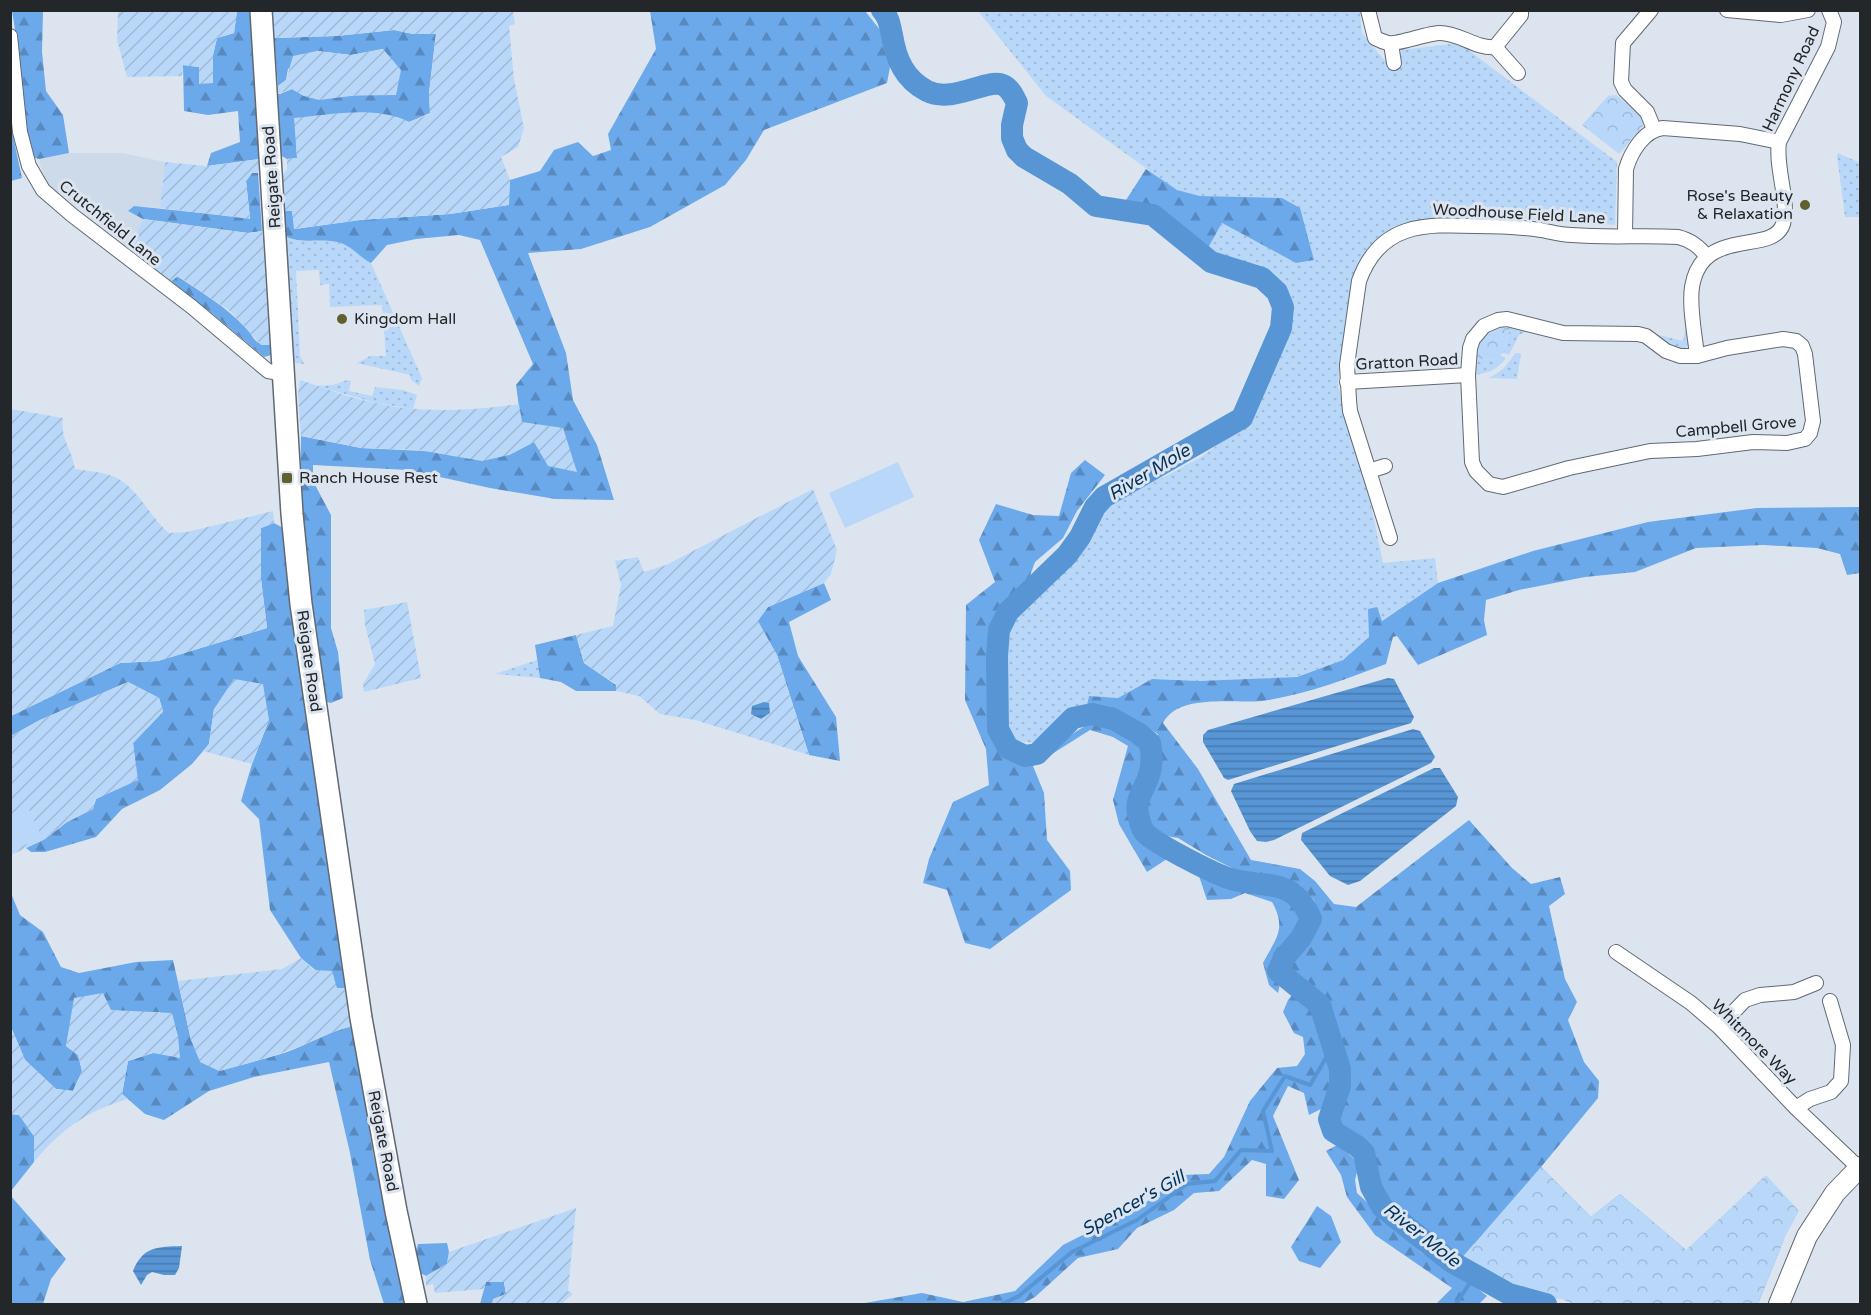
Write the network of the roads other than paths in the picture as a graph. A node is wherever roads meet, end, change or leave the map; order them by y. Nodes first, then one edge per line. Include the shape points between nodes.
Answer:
1 (261, 10) edge
2 (1368, 10) edge
3 (1521, 10) edge
4 (1651, 10) edge
5 (1727, 10) edge
6 (1808, 10) edge
7 (1829, 10) edge
8 (10, 36) edge
9 (1391, 44) junction
10 (1495, 47) junction
11 (1394, 63) dead end
12 (1518, 73) dead end
13 (1654, 129) junction
14 (1779, 142) junction
15 (1625, 235) junction
16 (1707, 257) junction
17 (1697, 356) junction
18 (285, 374) junction
19 (1468, 375) junction
20 (1347, 382) junction
21 (1385, 465) dead end
22 (1369, 471) junction
23 (1390, 538) dead end
24 (1616, 952) dead end
25 (1816, 983) dead end
26 (1830, 1001) dead end
27 (1719, 1027) junction
28 (1796, 1108) junction
29 (1860, 1168) edge
30 (416, 1305) edge
31 (1779, 1305) edge

1 - 18 main road, Reigate Road
2 - 9 street via 1375,38
3 - 10 street
4 - 13 street via 1623,43 1621,82 1647,112
5 - 6 street via 1781,15
7 - 14 street, Harmony Road via 1834,22 1828,47
8 - 18 street, Crutchfield Lane via 20,132 29,166 43,190 268,371
9 - 10 street via 1440,33 1461,36 1485,48
9 - 11 street
10 - 12 street
13 - 14 street via 1740,134
13 - 15 street via 1628,159
14 - 16 street, Harmony Road via 1784,215 1780,231 1765,240 1718,249
15 - 16 street, Woodhouse Field Lane via 1689,240
15 - 20 street, Woodhouse Field Lane via 1573,236 1520,227 1441,224 1402,232 1380,246 1359,281
16 - 17 street via 1692,287
17 - 19 street, Campbell Grove via 1674,354 1638,334 1563,333 1507,319 1484,326 1473,339
17 - 19 street, Campbell Grove via 1756,343 1797,341 1805,354 1813,421 1810,433 1805,439 1787,443 1650,451 1569,468 1512,486 1494,486 1481,478 1472,462
18 - 30 main road, Reigate Road via 292,514 320,748 369,1065
19 - 20 street, Gratton Road
20 - 22 street, Woodhouse Field Lane via 1350,411
21 - 22 street
22 - 23 street, Woodhouse Field Lane
24 - 27 street, Whitmore Way
25 - 27 street via 1794,992 1745,1000
26 - 28 street via 1843,1045 1841,1081 1831,1092
27 - 28 street, Whitmore Way
28 - 29 street, Whitmore Way
29 - 31 street via 1835,1193 1807,1236

